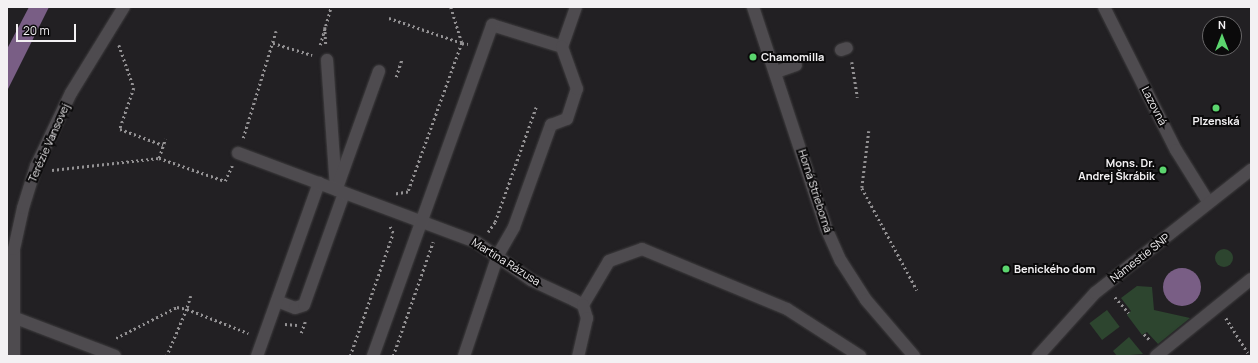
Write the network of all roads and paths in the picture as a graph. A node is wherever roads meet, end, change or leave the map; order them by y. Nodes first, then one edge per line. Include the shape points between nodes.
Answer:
1 (124, 7) edge
2 (331, 7) edge
3 (451, 7) edge
4 (576, 7) edge
5 (753, 7) edge
6 (1104, 7) edge
7 (390, 18) dead end
8 (276, 31) dead end
9 (273, 43) junction
10 (462, 43) junction
11 (119, 44) dead end
12 (485, 45) junction
13 (562, 47) junction
14 (844, 49) dead end
15 (322, 58) junction
16 (402, 59) dead end
17 (796, 65) dead end
18 (379, 71) dead end
19 (776, 72) junction
20 (393, 85) dead end
21 (858, 98) dead end
22 (536, 107) dead end
23 (869, 131) dead end
24 (165, 139) dead end
25 (163, 145) junction
26 (238, 153) junction
27 (159, 158) junction
28 (1251, 170) edge
29 (48, 171) dead end
30 (319, 183) junction
31 (340, 191) junction
32 (389, 192) dead end
33 (1209, 204) junction
34 (422, 222) junction
35 (393, 233) dead end
36 (480, 244) junction
37 (498, 255) junction
38 (1251, 279) edge
39 (917, 290) dead end
40 (191, 296) dead end
41 (1118, 300) dead end
42 (277, 301) junction
43 (583, 305) junction
44 (1218, 306) junction
45 (186, 309) junction
46 (1129, 313) dead end
47 (12, 317) junction
48 (306, 319) dead end
49 (301, 333) dead end
50 (263, 339) junction
51 (112, 340) dead end
52 (1248, 353) dead end
53 (14, 356) edge
54 (115, 356) edge
55 (167, 356) edge
56 (258, 356) edge
57 (350, 356) edge
58 (373, 356) edge
59 (464, 356) edge
60 (578, 356) edge
61 (860, 356) edge
62 (914, 356) edge
63 (1038, 356) edge
64 (1156, 356) edge

1 - 47 street, Terézie Vansovej via 71,93 36,166 14,248
2 - 15 path
3 - 10 path
4 - 13 street
5 - 19 street, Horná Strieborná
6 - 33 street, Lazovná via 1176,150
7 - 10 path
8 - 9 path
9 - 15 path
9 - 26 path
10 - 12 path
10 - 32 path via 408,192
11 - 25 path via 134,88 120,129
12 - 13 street via 492,25
12 - 34 street
13 - 37 street via 577,89 567,119 551,125 514,227
14 - 21 path
15 - 31 street
16 - 20 path
17 - 19 street
18 - 31 street
19 - 62 street, Horná Strieborná via 826,228 841,261 866,300
22 - 36 path via 496,222
23 - 39 path via 862,188
24 - 25 path
25 - 27 path
26 - 27 path via 225,181
26 - 30 street, Martina Rázusa
27 - 29 path
28 - 33 street, Námestie SNP
30 - 31 street, Martina Rázusa
30 - 42 street
31 - 34 street, Martina Rázusa
31 - 42 street via 304,305 294,308
33 - 63 street, Námestie SNP via 1095,293
34 - 36 street, Martina Rázusa
34 - 58 street
35 - 57 path
36 - 37 street, Martina Rázusa
37 - 43 street, Martina Rázusa via 531,280
37 - 59 street
38 - 44 street
40 - 45 path
41 - 46 path
42 - 50 street
43 - 60 street via 587,318
43 - 61 street via 609,261 642,249 787,309
44 - 52 path
44 - 64 street
45 - 50 path
45 - 51 path via 177,307
45 - 55 path
47 - 53 street, Terézie Vansovej
47 - 54 street
48 - 49 path
50 - 56 street

